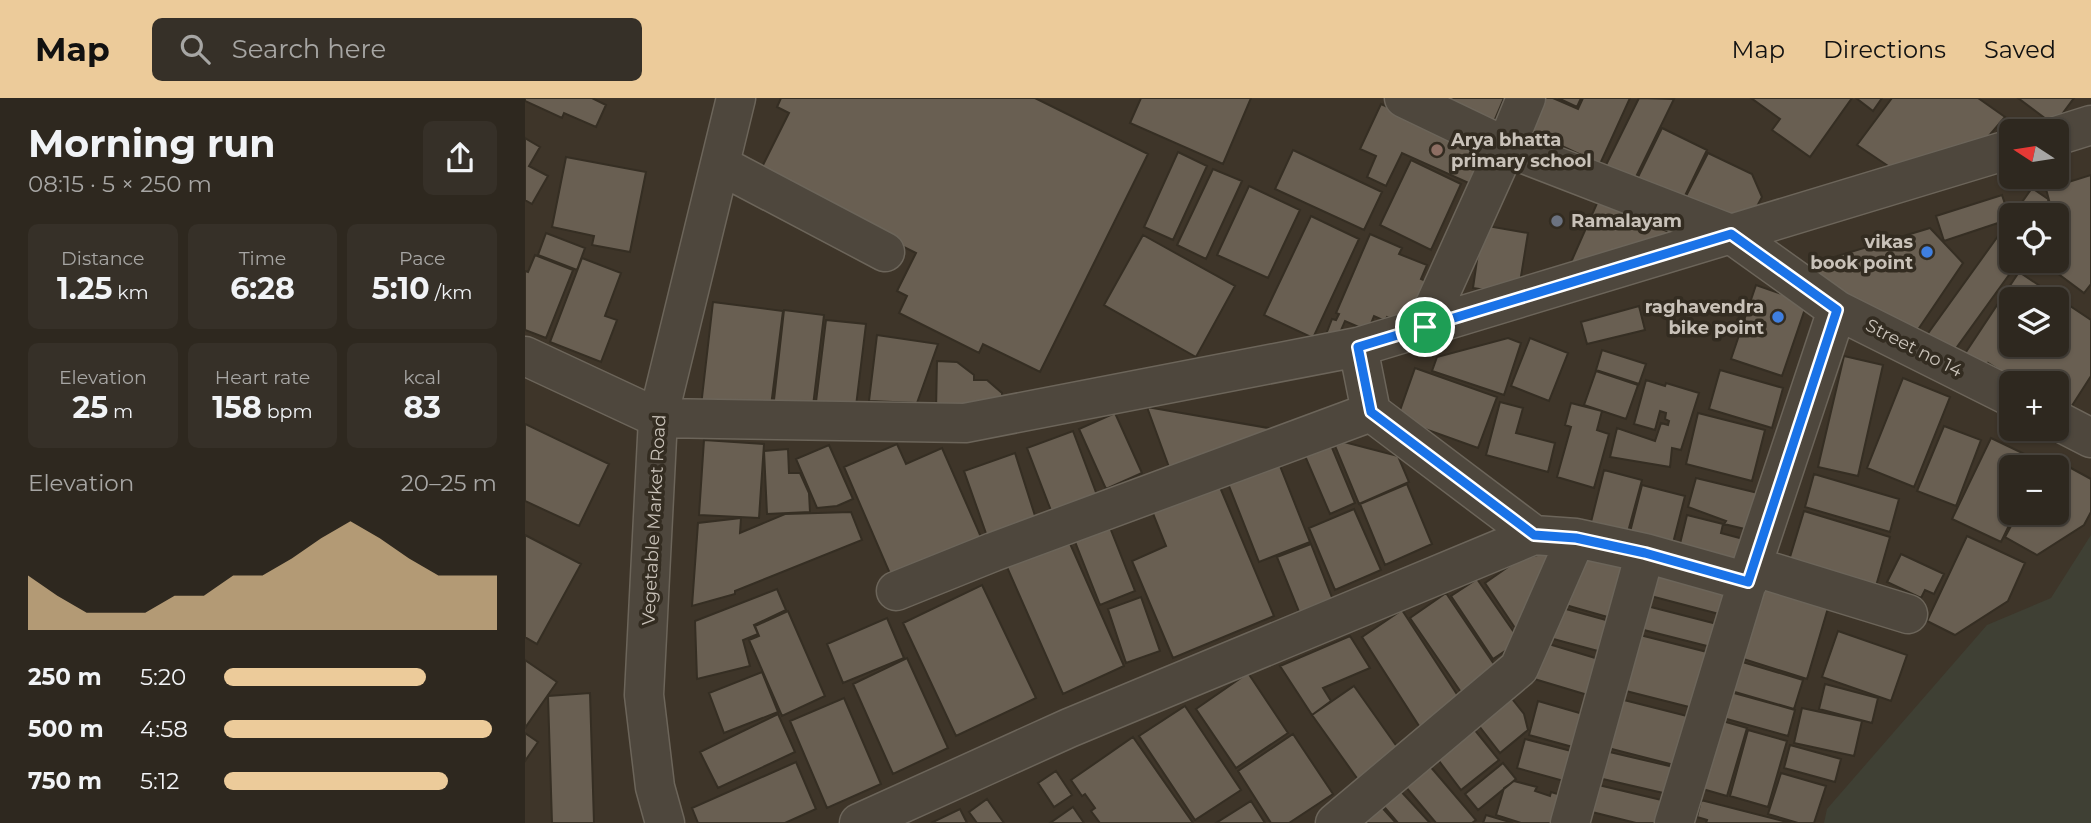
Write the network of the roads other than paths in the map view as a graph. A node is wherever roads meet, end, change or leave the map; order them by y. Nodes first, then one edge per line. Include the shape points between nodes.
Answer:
1 (737, 98) edge
2 (1404, 98) edge
3 (1526, 98) edge
4 (2091, 125) edge
5 (2069, 132) edge
6 (1506, 147) junction
7 (1999, 153) edge
8 (720, 165) junction
9 (1731, 234) junction
10 (885, 252) dead end
11 (1837, 310) junction
12 (1425, 327) junction
13 (1358, 347) junction
14 (525, 356) edge
15 (1999, 391) edge
16 (1371, 412) junction
17 (658, 418) junction
18 (2069, 427) edge
19 (2091, 438) edge
20 (1534, 535) junction
21 (1576, 538) junction
22 (1645, 553) junction
23 (1750, 574) junction
24 (895, 591) dead end
25 (1908, 614) dead end
26 (665, 823) edge
27 (859, 823) edge
28 (1335, 823) edge
29 (1570, 823) edge
30 (1674, 823) edge

1 - 8 street, Vegetable Market Road
2 - 6 street, Street no 14
3 - 6 street
4 - 5 street
6 - 9 street, Street no 14
6 - 12 street
7 - 9 street
8 - 10 street
8 - 17 street, Vegetable Market Road
9 - 11 street, Street no 14
9 - 12 street
11 - 15 street, Street no 14
11 - 23 street
12 - 13 street
13 - 16 street
13 - 17 street via 965,423
14 - 17 street
16 - 20 street
16 - 24 street
17 - 26 street, Vegetable Market Road via 644,695 655,787
18 - 19 street
20 - 21 street
20 - 27 street via 1069,728
21 - 22 street
21 - 28 street via 1519,668
22 - 23 street
22 - 29 street
23 - 25 street
23 - 30 street

